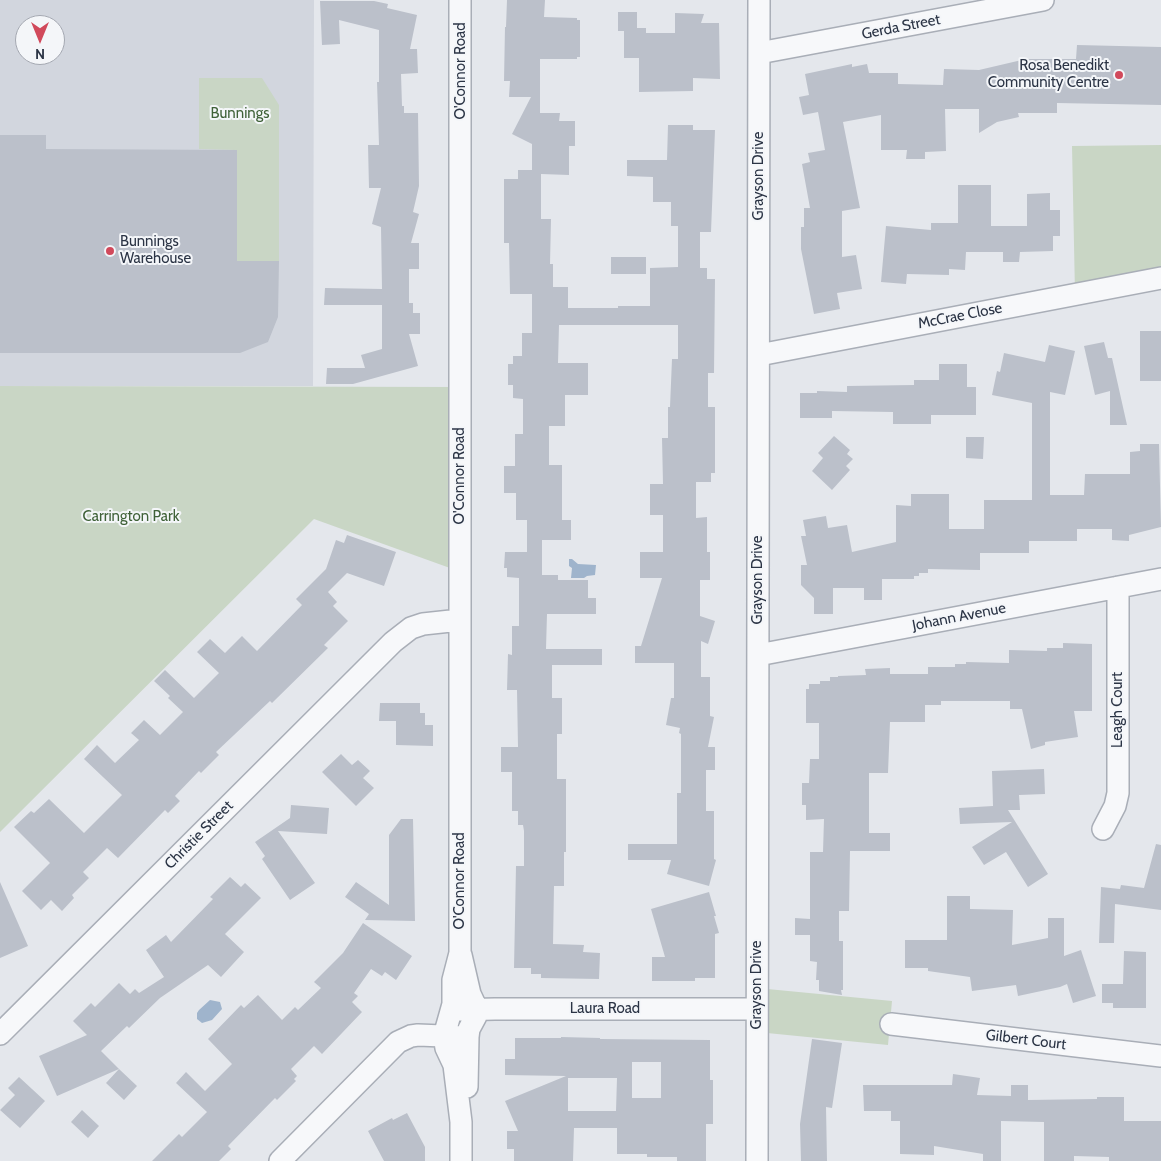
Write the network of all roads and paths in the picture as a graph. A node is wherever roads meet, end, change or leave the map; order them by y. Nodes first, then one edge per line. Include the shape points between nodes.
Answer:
1 (460, 0) edge
2 (759, 0) edge
3 (1043, 0) edge
4 (759, 53) junction
5 (1161, 278) edge
6 (759, 355) junction
7 (1161, 579) edge
8 (1118, 587) junction
9 (460, 629) junction
10 (758, 655) junction
11 (1103, 829) dead end
12 (460, 953) junction
13 (477, 1009) junction
14 (757, 1009) junction
15 (452, 1010) junction
16 (891, 1024) dead end
17 (0, 1034) edge
18 (444, 1036) junction
19 (468, 1037) junction
20 (1161, 1056) edge
21 (461, 1122) junction
22 (280, 1161) edge
23 (460, 1161) edge
24 (757, 1161) edge

1 - 9 street, O'Connor Road
2 - 4 street, Grayson Drive
3 - 4 street, Gerda Street
4 - 6 street, Grayson Drive
5 - 6 street, McCrae Close
6 - 10 street, Grayson Drive
7 - 8 street, Johann Avenue
8 - 10 street, Johann Avenue
8 - 11 street, Leagh Court via 1118,793
9 - 12 street, O'Connor Road
9 - 17 street, Christie Street via 423,624 411,628 382,652
10 - 14 street, Grayson Drive
12 - 13 street, O'Connor Road
12 - 15 street, O'Connor Road via 453,980
13 - 14 street, Laura Road
13 - 15 street, Laura Road
13 - 19 street
14 - 24 street, Grayson Drive
15 - 18 street, O'Connor Road
16 - 20 street, Gilbert Court
18 - 19 street
18 - 21 street via 454,1065
18 - 22 street via 418,1035 398,1042
19 - 21 street via 468,1082
21 - 23 street

